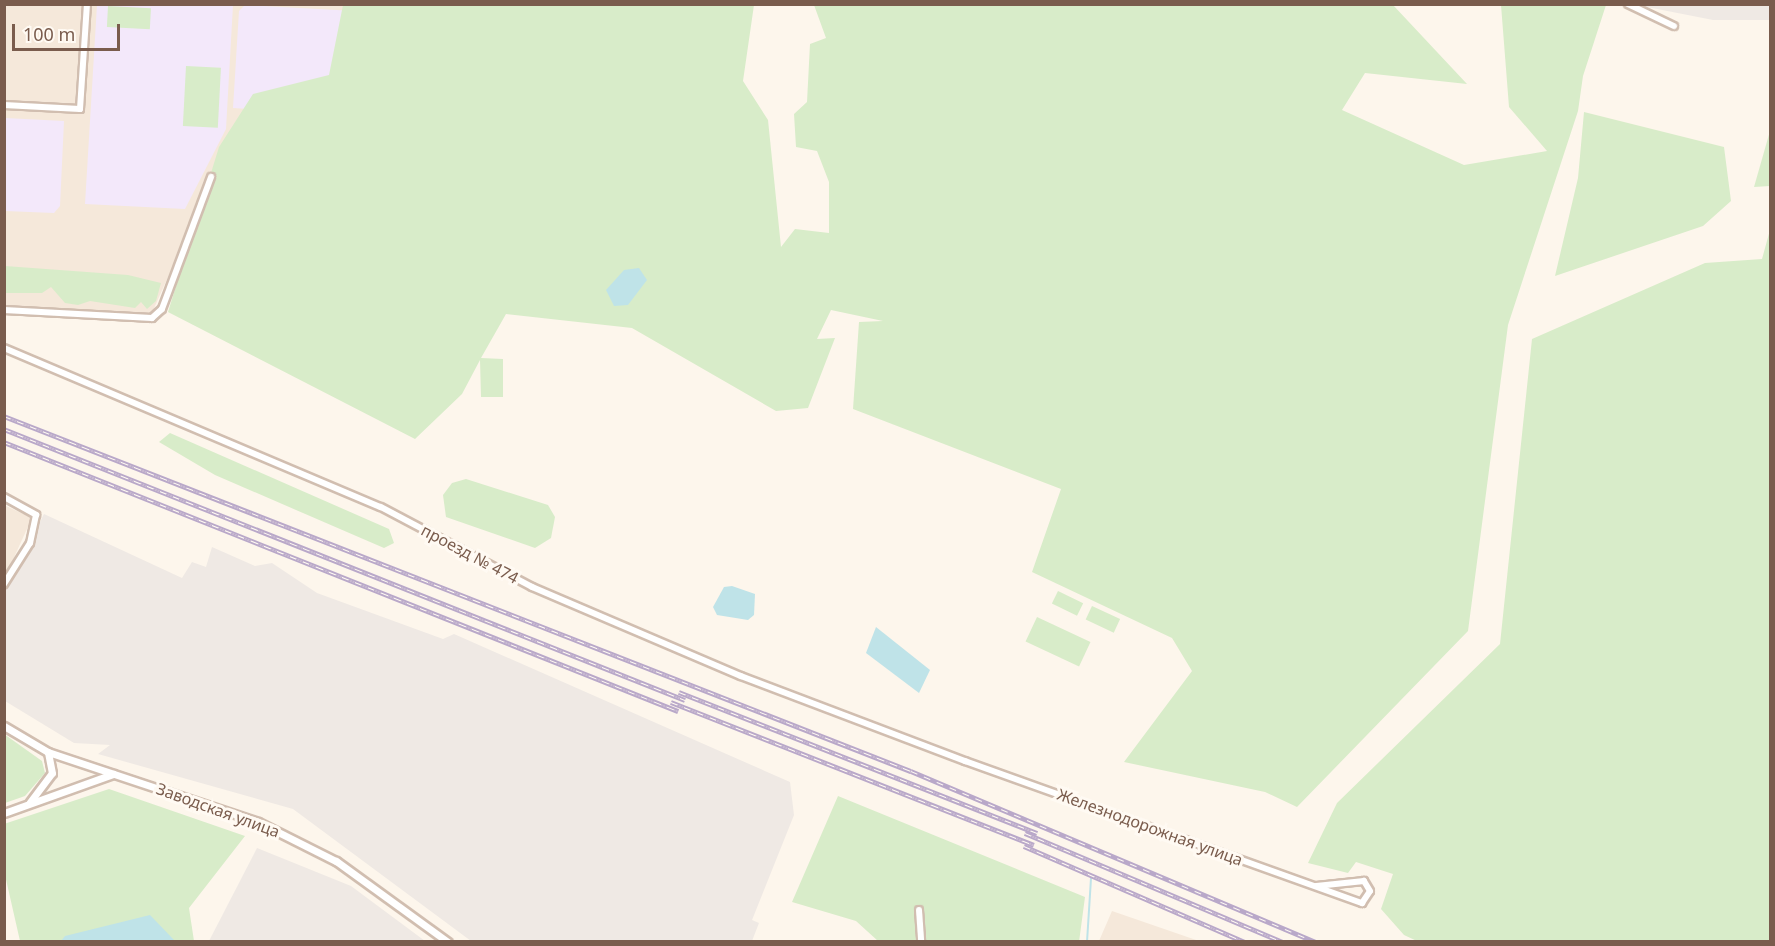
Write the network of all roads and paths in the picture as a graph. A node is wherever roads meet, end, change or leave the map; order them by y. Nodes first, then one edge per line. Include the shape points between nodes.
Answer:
1 (87, 4) edge
2 (1628, 4) edge
3 (1674, 26) dead end
4 (4, 105) edge
5 (211, 177) dead end
6 (4, 310) edge
7 (4, 348) edge
8 (4, 497) edge
9 (4, 584) edge
10 (4, 726) edge
11 (939, 751) joint
12 (48, 752) junction
13 (113, 774) junction
14 (29, 803) junction
15 (4, 813) edge
16 (1316, 886) junction
17 (919, 910) dead end
18 (448, 942) edge
19 (921, 942) edge

1 - 4 street via 80,109
2 - 3 street
5 - 6 street via 176,277 162,309 152,318
7 - 11 street, проезд № 474 via 390,511 532,588
8 - 9 street via 36,515 36,525
10 - 12 street, Заводская улица
11 - 16 street, Железнодорожная улица
12 - 13 street, Заводская улица
12 - 14 street via 52,773
13 - 14 street
13 - 18 street, Заводская улица via 184,794 279,832 336,861
14 - 15 street
16 - 16 street, Железнодорожная улица via 1364,881 1370,891 1362,903
17 - 19 street

